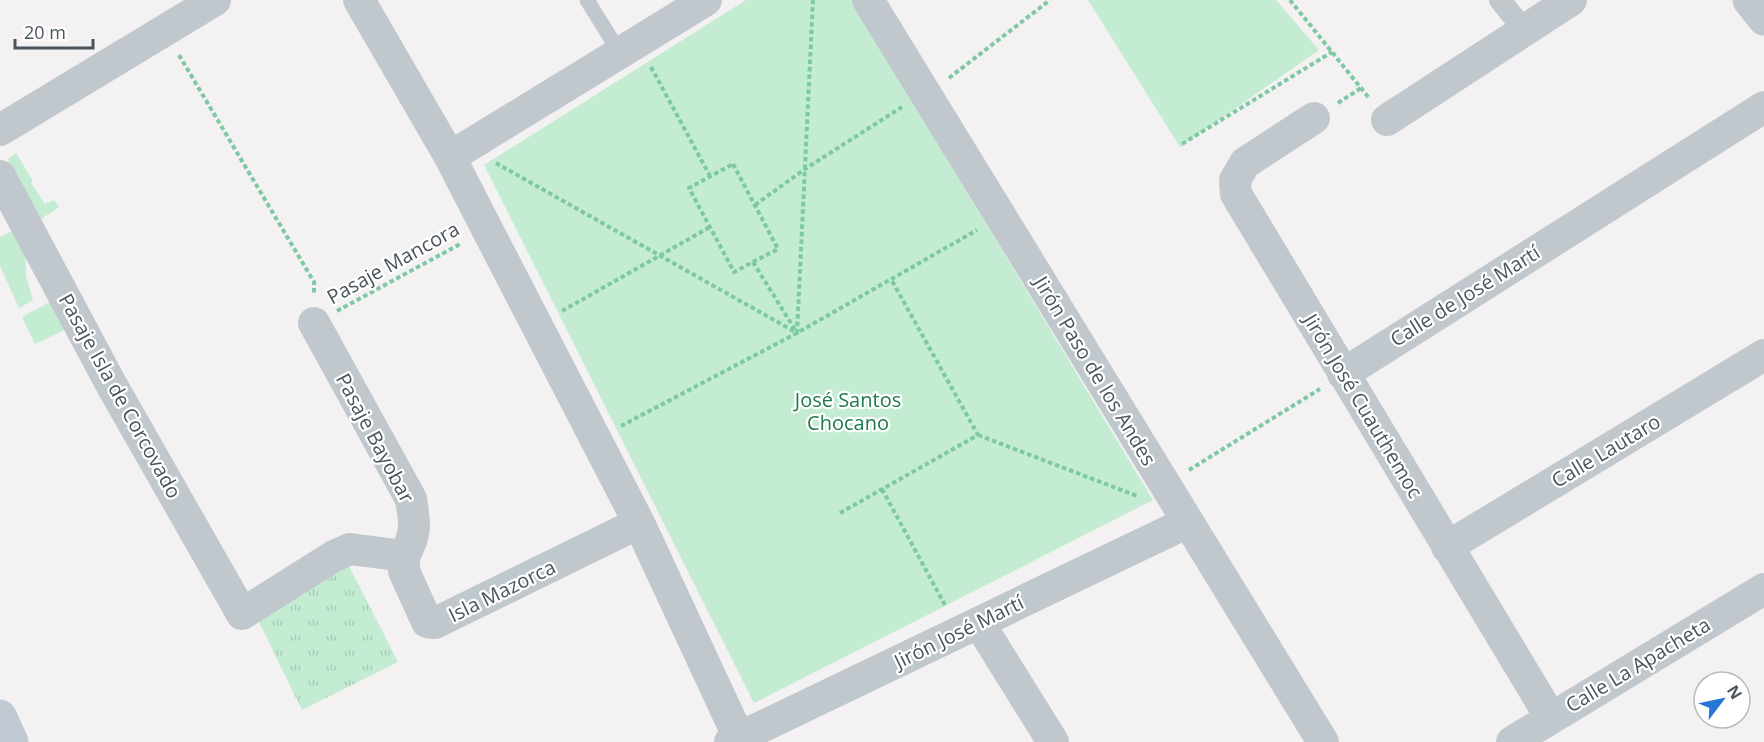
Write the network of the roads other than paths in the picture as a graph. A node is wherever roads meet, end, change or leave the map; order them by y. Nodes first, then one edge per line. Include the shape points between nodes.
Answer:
1 (215, 0) edge
2 (359, 0) edge
3 (587, 0) edge
4 (706, 0) edge
5 (868, 0) edge
6 (1500, 0) edge
7 (1570, 0) edge
8 (1749, 0) edge
9 (1764, 19) edge
10 (1524, 30) junction
11 (628, 48) junction
12 (1764, 107) edge
13 (1314, 118) dead end
14 (1387, 120) road end
15 (0, 130) edge
16 (458, 152) junction
17 (0, 176) edge
18 (314, 323) road end
19 (1764, 355) edge
20 (1343, 374) junction
21 (1188, 522) junction
22 (639, 523) junction
23 (1447, 547) junction
24 (404, 555) junction
25 (1764, 589) edge
26 (969, 627) junction
27 (0, 716) edge
28 (1551, 718) junction
29 (734, 740) edge
30 (12, 742) edge
31 (1053, 742) edge
32 (1323, 742) edge
33 (1512, 742) edge

1 - 15 street
2 - 16 street
3 - 11 lane
4 - 11 street
5 - 21 street, Jirón Paso de los Andes via 1001,216 1152,491
6 - 10 street
7 - 10 street
8 - 9 street
10 - 14 street
11 - 16 street
12 - 20 street, Calle de José Martí
13 - 20 street, Jirón José Cuauthemoc via 1245,162 1235,180 1236,194
16 - 22 street via 488,229
17 - 24 street, Pasaje Isla de Corcovado via 111,384 242,614 350,549
18 - 24 street, Pasaje Bayobar via 411,499 416,526
19 - 23 street, Calle Lautaro
20 - 23 street, Jirón José Cuauthemoc
21 - 26 street, Jirón José Martí
21 - 32 street, Jirón Paso de los Andes
22 - 24 street, Isla Mazorca via 435,623 427,622 404,571
22 - 29 street
23 - 28 street, Jirón José Cuauthemoc
25 - 28 street, Calle La Apacheta
26 - 29 street, Jirón José Martí
26 - 31 street
27 - 30 main road
28 - 33 street, Calle La Apacheta

